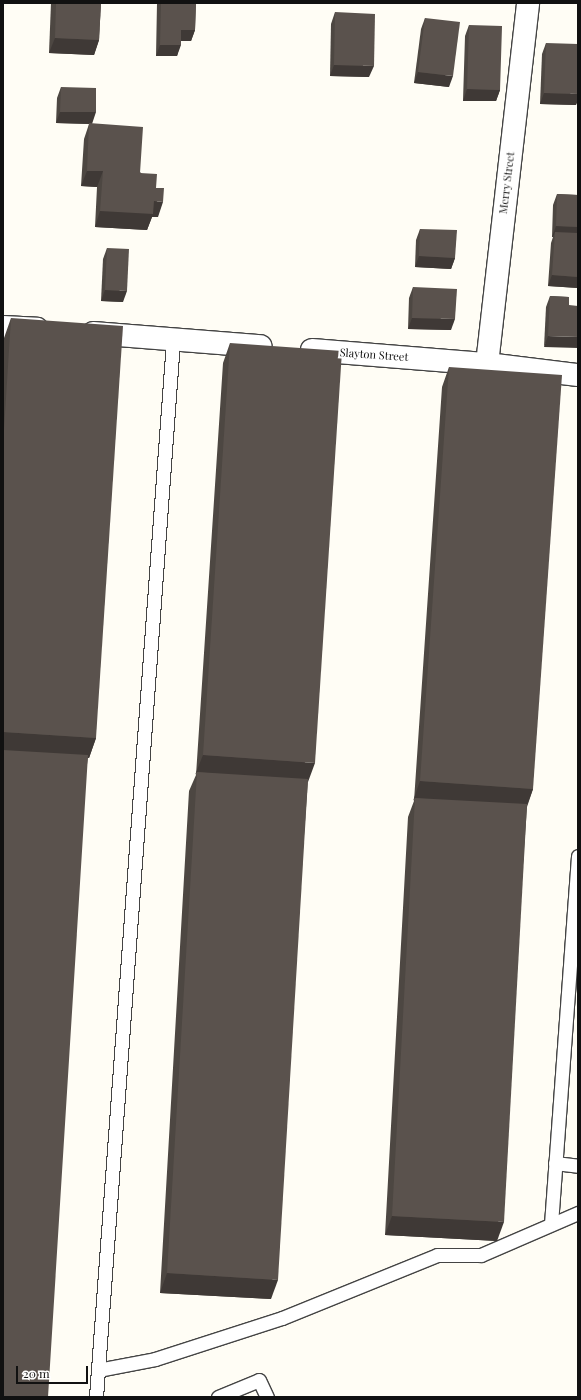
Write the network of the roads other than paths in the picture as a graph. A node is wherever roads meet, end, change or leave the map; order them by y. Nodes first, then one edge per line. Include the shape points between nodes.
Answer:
1 (528, 3) edge
2 (3, 327) edge
3 (174, 340) junction
4 (487, 364) junction
5 (578, 375) edge
6 (578, 856) edge
7 (555, 1163) junction
8 (578, 1166) edge
9 (578, 1213) edge
10 (551, 1224) junction
11 (98, 1370) junction
12 (96, 1397) edge
13 (218, 1397) edge
14 (267, 1397) edge

1 - 4 street, Merry Street
2 - 3 street, Slayton Street
3 - 4 street, Slayton Street
3 - 11 lane
4 - 5 street, Slayton Street
6 - 7 lane
7 - 8 lane
7 - 10 lane
9 - 10 lane
10 - 11 lane via 481,1255 437,1255 282,1318 155,1359
11 - 12 lane
13 - 14 lane via 259,1380

